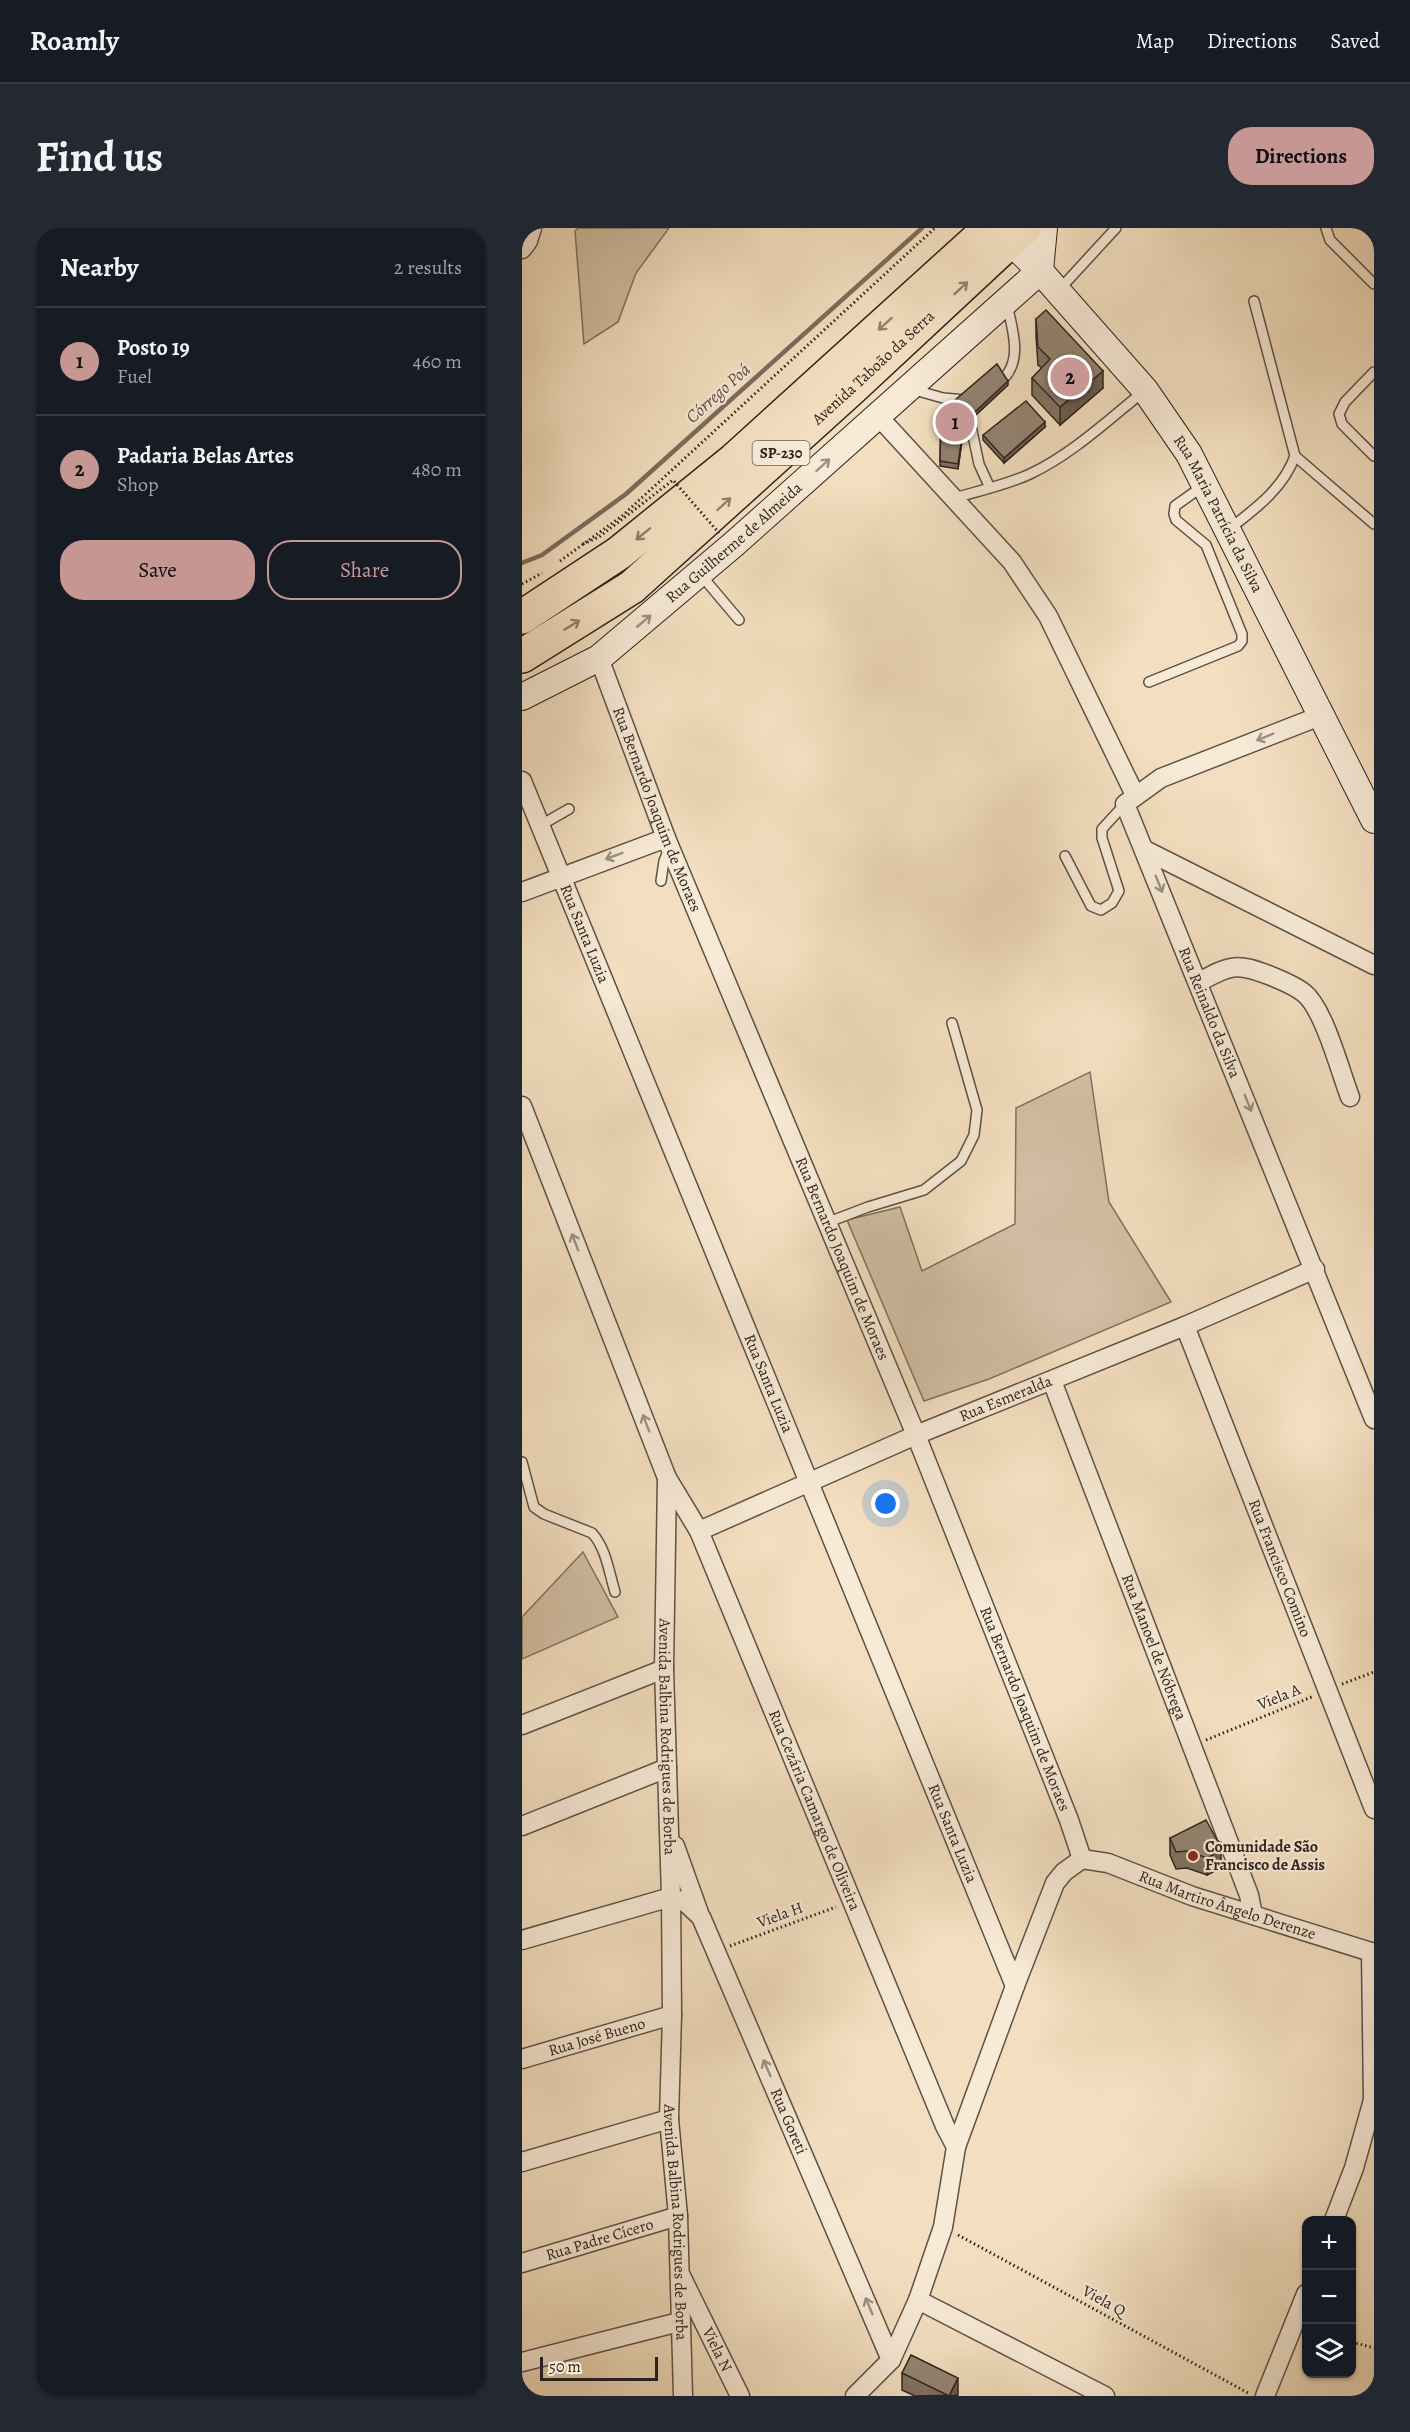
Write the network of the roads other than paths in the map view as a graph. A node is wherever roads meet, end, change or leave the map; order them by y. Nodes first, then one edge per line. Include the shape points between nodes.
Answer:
1 (532, 228) edge
2 (1044, 228) edge
3 (1116, 228) edge
4 (1326, 228) edge
5 (1009, 231) edge
6 (522, 249) edge
7 (1040, 271) junction
8 (1374, 284) edge
9 (1057, 291) junction
10 (1254, 301) dead end
11 (1006, 302) junction
12 (1374, 372) edge
13 (842, 380) junction
14 (909, 389) junction
15 (1145, 390) junction
16 (988, 392) edge
17 (878, 416) junction
18 (1294, 456) junction
19 (1374, 456) edge
20 (1205, 485) junction
21 (990, 488) junction
22 (954, 498) junction
23 (1374, 524) edge
24 (1227, 530) junction
25 (699, 574) junction
26 (522, 617) edge
27 (739, 620) dead end
28 (522, 656) edge
29 (599, 658) junction
30 (1149, 682) dead end
31 (522, 697) edge
32 (1320, 716) junction
33 (522, 781) edge
34 (1130, 799) junction
35 (568, 808) dead end
36 (1374, 820) edge
37 (542, 825) junction
38 (668, 842) junction
39 (1145, 850) junction
40 (1065, 856) dead end
41 (562, 875) junction
42 (661, 881) dead end
43 (522, 892) edge
44 (1374, 965) edge
45 (1199, 982) junction
46 (952, 1023) dead end
47 (1350, 1097) dead end
48 (522, 1106) edge
49 (826, 1223) junction
50 (1315, 1269) junction
51 (1185, 1326) junction
52 (1052, 1381) junction
53 (1374, 1419) edge
54 (916, 1435) junction
55 (522, 1462) edge
56 (668, 1478) junction
57 (808, 1483) junction
58 (699, 1531) junction
59 (615, 1592) dead end
60 (663, 1669) junction
61 (522, 1725) edge
62 (667, 1768) junction
63 (1374, 1809) edge
64 (522, 1826) edge
65 (669, 1830) junction
66 (1082, 1859) junction
67 (671, 1897) junction
68 (1253, 1915) junction
69 (701, 1917) junction
70 (522, 1940) edge
71 (1372, 1953) edge
72 (1015, 1986) junction
73 (672, 2015) junction
74 (522, 2059) edge
75 (669, 2119) junction
76 (956, 2147) junction
77 (522, 2162) edge
78 (678, 2216) junction
79 (1336, 2216) edge
80 (522, 2263) edge
81 (679, 2272) junction
82 (918, 2300) junction
83 (1302, 2304) edge
84 (679, 2322) junction
85 (891, 2360) junction
86 (522, 2362) edge
87 (682, 2396) edge
88 (740, 2396) edge
89 (855, 2396) edge
90 (1105, 2396) edge
91 (1265, 2396) edge

1 - 6 street
2 - 7 street
3 - 9 lane
4 - 8 lane via 1330,240
5 - 7 street, Rua Maria Patrícia da Silva
5 - 13 highway, Avenida Taboão da Serra / SP-230
7 - 9 street, Rua Maria Patrícia da Silva
7 - 11 street, Rua Guilherme de Almeida
9 - 15 street, Rua Maria Patrícia da Silva
10 - 18 lane
11 - 14 street, Rua Guilherme de Almeida
11 - 16 lane via 1017,346 1006,378
12 - 19 lane via 1345,402 1339,414 1342,424
13 - 17 street
13 -> 26 highway, Avenida Taboão da Serra / SP-230 via 619,553
28 -> 13 highway, Avenida Taboão da Serra / SP-230 via 632,587
14 - 17 street, Rua Guilherme de Almeida
14 - 21 lane via 943,398 969,399 979,464
15 - 20 street, Rua Maria Patrícia da Silva via 1189,454
15 - 21 lane via 1090,436 1053,460 1029,474
17 - 22 street, Rua Reinaldo da Silva
25 -> 17 street, Rua Guilherme de Almeida
18 - 23 lane
18 - 24 lane via 1289,472 1273,493
20 - 24 street, Rua Maria Patrícia da Silva
20 - 30 lane via 1175,506 1174,514 1206,545 1242,641
21 - 22 lane
22 - 34 street, Rua Reinaldo da Silva via 1012,562 1048,616
24 - 32 street, Rua Maria Patrícia da Silva
25 - 27 lane
29 -> 25 street, Rua Guilherme de Almeida
29 - 31 street, Rua Guilherme de Almeida
29 - 38 street, Rua Bernardo Joaquim de Moraes
32 -> 34 street via 1161,778
32 - 36 street, Rua Maria Patrícia da Silva
33 - 37 street, Rua Santa Luzia
34 - 39 street, Rua Reinaldo da Silva
34 - 40 lane via 1102,829 1119,891 1112,903 1101,910 1090,906
35 - 37 lane
37 - 41 street, Rua Santa Luzia
38 -> 41 street
38 - 42 lane
38 - 49 street, Rua Bernardo Joaquim de Moraes
39 - 44 street
39 -> 45 street, Rua Reinaldo da Silva
41 - 43 street
41 - 57 street, Rua Santa Luzia
45 - 47 street via 1239,965 1292,984 1305,993 1319,1013
45 -> 50 street, Rua Reinaldo da Silva
46 - 49 lane via 977,1110 974,1135 961,1161 924,1190
56 -> 48 street, Avenida Balbina Rodrigues de Borba
49 - 54 street, Rua Bernardo Joaquim de Moraes
50 - 51 street, Rua Esmeralda
50 - 53 street, Rua Reinaldo da Silva
51 - 52 street, Rua Esmeralda
51 - 63 street, Rua Francisco Comino
52 - 54 street, Rua Esmeralda
52 - 68 street, Rua Manoel de Nóbrega via 1250,1895
54 - 57 street, Rua Esmeralda
54 - 66 street, Rua Bernardo Joaquim de Moraes
55 - 59 lane via 534,1507 592,1533 603,1549
56 - 58 street, Rua Cezária Camargo de Oliveira
56 - 60 street, Avenida Balbina Rodrigues de Borba
57 - 58 street, Rua Esmeralda
57 - 72 street, Rua Santa Luzia
58 - 76 street, Rua Cezária Camargo de Oliveira
60 - 61 street
60 - 62 street, Avenida Balbina Rodrigues de Borba
62 - 64 street
62 - 65 street, Avenida Balbina Rodrigues de Borba
65 - 67 street, Avenida Balbina Rodrigues de Borba
65 - 69 street
66 - 68 street, Rua Martiro Ângelo Derenze via 1108,1863
66 - 72 street via 1055,1883
67 - 69 street, Rua Goreti via 686,1903
67 - 70 street
67 - 73 street, Avenida Balbina Rodrigues de Borba
68 - 71 street, Rua Martiro Ângelo Derenze
85 -> 69 street, Rua Goreti
71 - 79 street via 1373,2100
72 - 76 street
73 - 74 street, Rua José Bueno
73 - 75 street, Avenida Balbina Rodrigues de Borba
75 - 77 street
75 - 78 street, Avenida Balbina Rodrigues de Borba
76 - 82 street via 943,2227
78 - 80 street, Rua Padre Cícero
78 - 81 street, Avenida Balbina Rodrigues de Borba
81 - 84 street, Avenida Balbina Rodrigues de Borba
81 - 88 street, Viela N
82 - 85 street
82 - 90 street
83 - 91 street
84 - 86 street
84 - 87 street, Avenida Balbina Rodrigues de Borba
85 - 89 street

